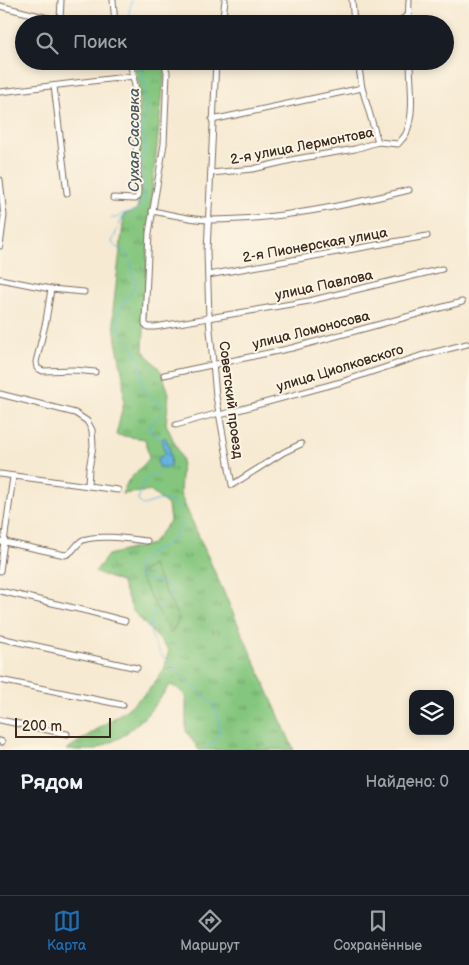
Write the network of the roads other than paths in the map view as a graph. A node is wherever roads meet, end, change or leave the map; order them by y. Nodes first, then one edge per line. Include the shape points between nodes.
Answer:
1 (61, 0) edge
2 (113, 0) edge
3 (226, 0) edge
4 (352, 0) edge
5 (409, 0) edge
6 (0, 6) edge
7 (39, 15) edge
8 (60, 15) edge
9 (114, 15) edge
10 (224, 15) edge
11 (353, 15) edge
12 (407, 15) edge
13 (132, 70) edge
14 (166, 70) edge
15 (215, 70) edge
16 (359, 70) edge
17 (410, 70) edge
18 (134, 76) junction
19 (54, 86) junction
20 (362, 88) junction
21 (0, 92) edge
22 (212, 120) junction
23 (378, 142) junction
24 (211, 173) junction
25 (0, 180) edge
26 (409, 190) dead end
27 (67, 193) dead end
28 (113, 198) dead end
29 (152, 211) junction
30 (207, 220) junction
31 (427, 236) dead end
32 (0, 246) edge
33 (442, 269) dead end
34 (208, 275) junction
35 (0, 279) edge
36 (51, 289) junction
37 (84, 292) dead end
38 (462, 302) dead end
39 (209, 319) junction
40 (468, 344) dead end
41 (213, 366) junction
42 (95, 372) dead end
43 (164, 375) dead end
44 (0, 394) edge
45 (219, 414) junction
46 (176, 425) dead end
47 (301, 444) dead end
48 (0, 474) edge
49 (13, 477) junction
50 (88, 485) junction
51 (118, 490) dead end
52 (147, 541) dead end
53 (2, 542) edge
54 (0, 571) edge
55 (0, 592) edge
56 (124, 621) dead end
57 (0, 638) edge
58 (137, 668) dead end
59 (0, 680) edge
60 (123, 705) dead end
61 (0, 720) edge
62 (67, 734) dead end

1 - 8 street
2 - 9 street
3 - 10 street
4 - 11 street
5 - 12 street
6 - 7 street
13 - 18 street
14 - 29 street via 165,124
15 - 22 street, Советский проезд
16 - 20 street
17 - 23 street, 2-я улица Лермонтова via 411,107 407,133 398,144
18 - 19 street
18 - 28 street via 138,197
19 - 21 street
19 - 27 street
20 - 22 street
20 - 23 street
22 - 24 street, Советский проезд
23 - 24 street, 2-я улица Лермонтова via 254,169
24 - 30 street, Советский проезд
25 - 32 street via 4,216
26 - 30 street via 283,215
29 - 30 street
29 - 39 street via 145,324 155,327
30 - 34 street, Советский проезд
31 - 34 street, 2-я Пионерская улица
33 - 39 street, улица Павлова via 309,301
34 - 39 street, Советский проезд
35 - 36 street
36 - 37 street
36 - 42 street via 37,368 43,372
38 - 41 street, улица Ломоносова
39 - 41 street, Советский проезд
40 - 45 street, улица Циолковского
41 - 43 street, улица Ломоносова
41 - 45 street, Советский проезд
44 - 50 street via 75,413 87,421 92,430 93,446
45 - 46 street, улица Циолковского
45 - 47 street, Советский проезд via 232,485
48 - 49 street
49 - 50 street
49 - 53 street
50 - 51 street
52 - 53 street via 87,539 65,555
53 - 54 street
55 - 56 street
57 - 58 street
59 - 60 street
61 - 62 street

